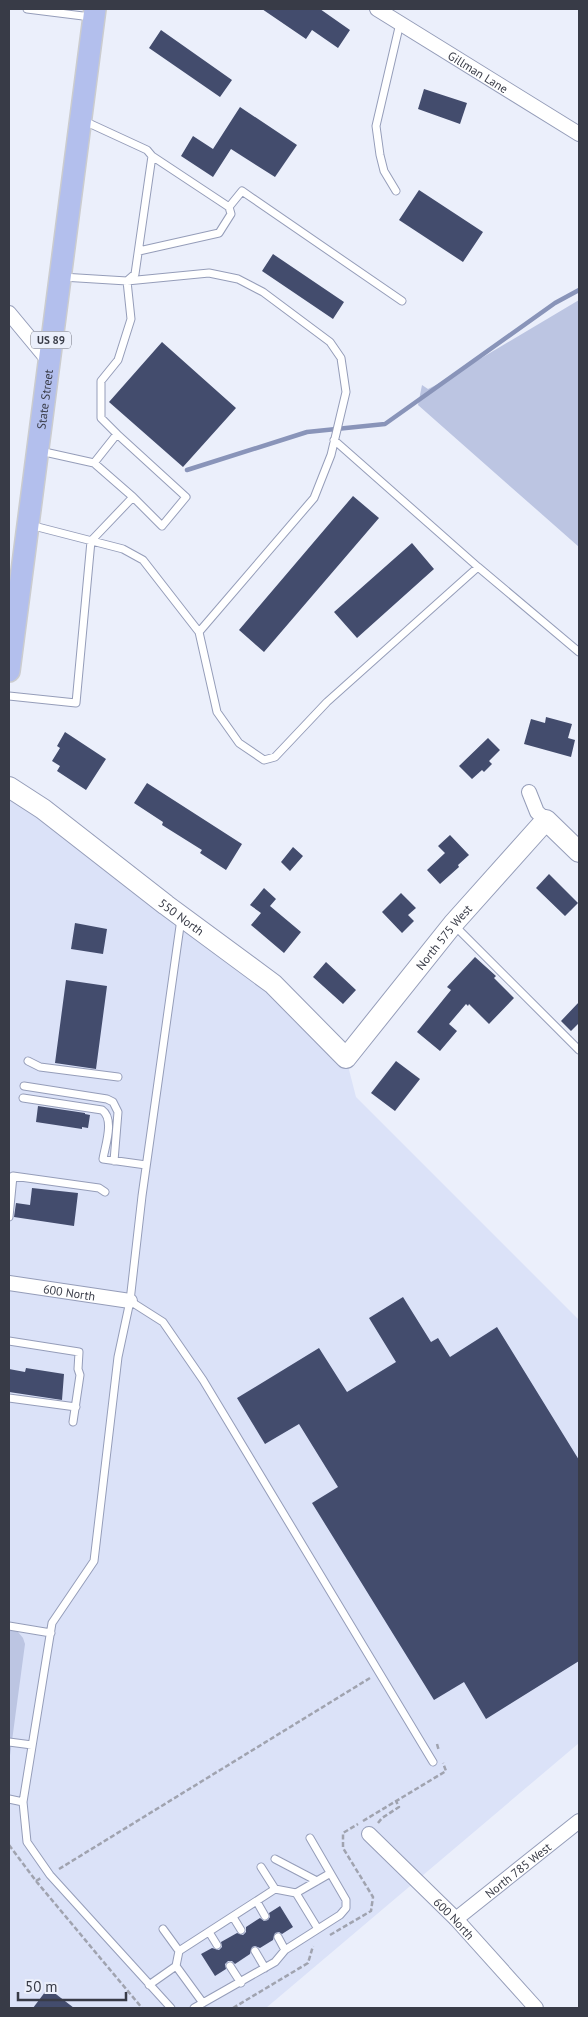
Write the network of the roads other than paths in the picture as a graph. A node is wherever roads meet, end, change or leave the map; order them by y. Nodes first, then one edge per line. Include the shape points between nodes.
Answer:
1 (27, 9) edge
2 (377, 9) edge
3 (94, 13) edge
4 (400, 23) junction
5 (80, 120) junction
6 (579, 134) edge
7 (152, 156) junction
8 (396, 191) dead end
9 (229, 207) junction
10 (139, 251) junction
11 (60, 277) junction
12 (127, 281) junction
13 (402, 301) dead end
14 (9, 313) edge
15 (48, 360) junction
16 (117, 434) junction
17 (334, 440) junction
18 (37, 450) junction
19 (94, 463) junction
20 (133, 497) junction
21 (28, 524) junction
22 (91, 540) junction
23 (478, 566) junction
24 (199, 632) junction
25 (11, 634) edge
26 (579, 652) edge
27 (9, 670) edge
28 (9, 696) edge
29 (9, 787) edge
30 (529, 792) dead end
31 (546, 820) junction
32 (579, 852) edge
33 (181, 917) junction
34 (453, 924) junction
35 (579, 1050) edge
36 (346, 1058) joint
37 (28, 1061) dead end
38 (118, 1076) dead end
39 (24, 1086) dead end
40 (23, 1098) dead end
41 (114, 1161) junction
42 (146, 1166) junction
43 (105, 1192) dead end
44 (9, 1217) edge
45 (9, 1283) edge
46 (130, 1301) junction
47 (9, 1341) edge
48 (9, 1398) edge
49 (76, 1406) junction
50 (74, 1422) dead end
51 (9, 1626) edge
52 (51, 1633) junction
53 (9, 1742) edge
54 (32, 1745) junction
55 (433, 1762) dead end
56 (9, 1799) edge
57 (23, 1802) junction
58 (579, 1821) edge
59 (369, 1834) road end
60 (310, 1838) dead end
61 (275, 1859) dead end
62 (261, 1867) dead end
63 (330, 1874) junction
64 (317, 1881) junction
65 (275, 1889) junction
66 (296, 1893) junction
67 (256, 1902) junction
68 (265, 1916) dead end
69 (233, 1917) junction
70 (456, 1919) junction
71 (163, 1929) dead end
72 (318, 1929) junction
73 (242, 1930) dead end
74 (209, 1932) junction
75 (278, 1937) dead end
76 (217, 1945) dead end
77 (286, 1950) junction
78 (178, 1951) junction
79 (255, 1951) dead end
80 (176, 1966) junction
81 (230, 1966) dead end
82 (265, 1968) junction
83 (241, 1983) junction
84 (149, 1985) junction
85 (203, 2003) junction
86 (171, 2008) edge
87 (194, 2008) edge
88 (536, 2008) edge

1 - 3 lane
2 - 4 street, Gillman Lane
3 - 5 main road, State Street / US 89
4 - 6 street, Gillman Lane
4 - 8 lane via 376,126 384,170
5 - 7 lane via 147,150
5 - 11 main road, State Street / US 89
7 - 9 lane
7 - 10 lane
9 - 10 lane via 231,214 219,233
9 - 13 lane via 242,190
10 - 12 lane via 135,274
11 - 12 lane
11 - 15 main road, State Street / US 89
12 - 16 lane via 131,319 118,360 101,380 101,418
12 - 17 lane via 209,273 238,279 263,292 330,342 341,358 346,392
14 - 15 street
15 - 18 main road, State Street / US 89
16 - 19 lane
16 - 20 lane via 186,497 162,526
17 - 23 lane
17 - 24 lane via 314,498
18 - 19 lane
18 - 21 main road, State Street / US 89
19 - 20 lane
20 - 22 lane
21 - 22 lane
21 - 25 main road, State Street / US 89
22 - 24 lane via 123,549 143,560
22 - 28 lane via 76,703
23 - 24 lane via 327,702 275,757 264,760 239,743 217,712
23 - 26 lane
25 - 27 main road, State Street / US 89
29 - 33 street, 550 North via 43,809
30 - 31 street via 537,812
31 - 32 street
31 - 34 street, North 575 West
33 - 36 street, 550 North via 273,984
33 - 42 lane
34 - 35 lane
34 - 36 street, North 575 West
37 - 38 lane via 40,1067
39 - 41 lane via 113,1102 118,1112
40 - 41 lane via 105,1112 109,1121 103,1160
41 - 42 lane
42 - 46 lane
43 - 44 lane via 99,1188 13,1176
45 - 46 street, 600 North
46 - 52 lane via 118,1357 94,1561 52,1623
46 - 55 lane via 164,1322 197,1372
47 - 49 lane via 78,1352 80,1375
48 - 49 lane
49 - 50 lane
51 - 52 lane
52 - 54 lane
53 - 54 lane
54 - 57 lane
56 - 57 lane
57 - 84 lane via 27,1842 50,1875
58 - 70 street, North 785 West
59 - 70 street, 600 North
60 - 63 lane
61 - 64 lane
62 - 65 lane
63 - 64 lane
63 - 72 lane via 346,1900 346,1908
64 - 66 lane
65 - 66 lane
65 - 67 lane
66 - 72 lane
67 - 68 lane
67 - 69 lane
69 - 73 lane
69 - 74 lane
70 - 88 street, 600 North
71 - 78 lane
72 - 77 lane
74 - 76 lane
74 - 78 lane
75 - 77 lane
77 - 82 lane
78 - 80 lane
79 - 82 lane
80 - 84 lane
80 - 85 lane
81 - 83 lane
82 - 83 lane
83 - 85 lane
84 - 86 lane
85 - 87 lane

